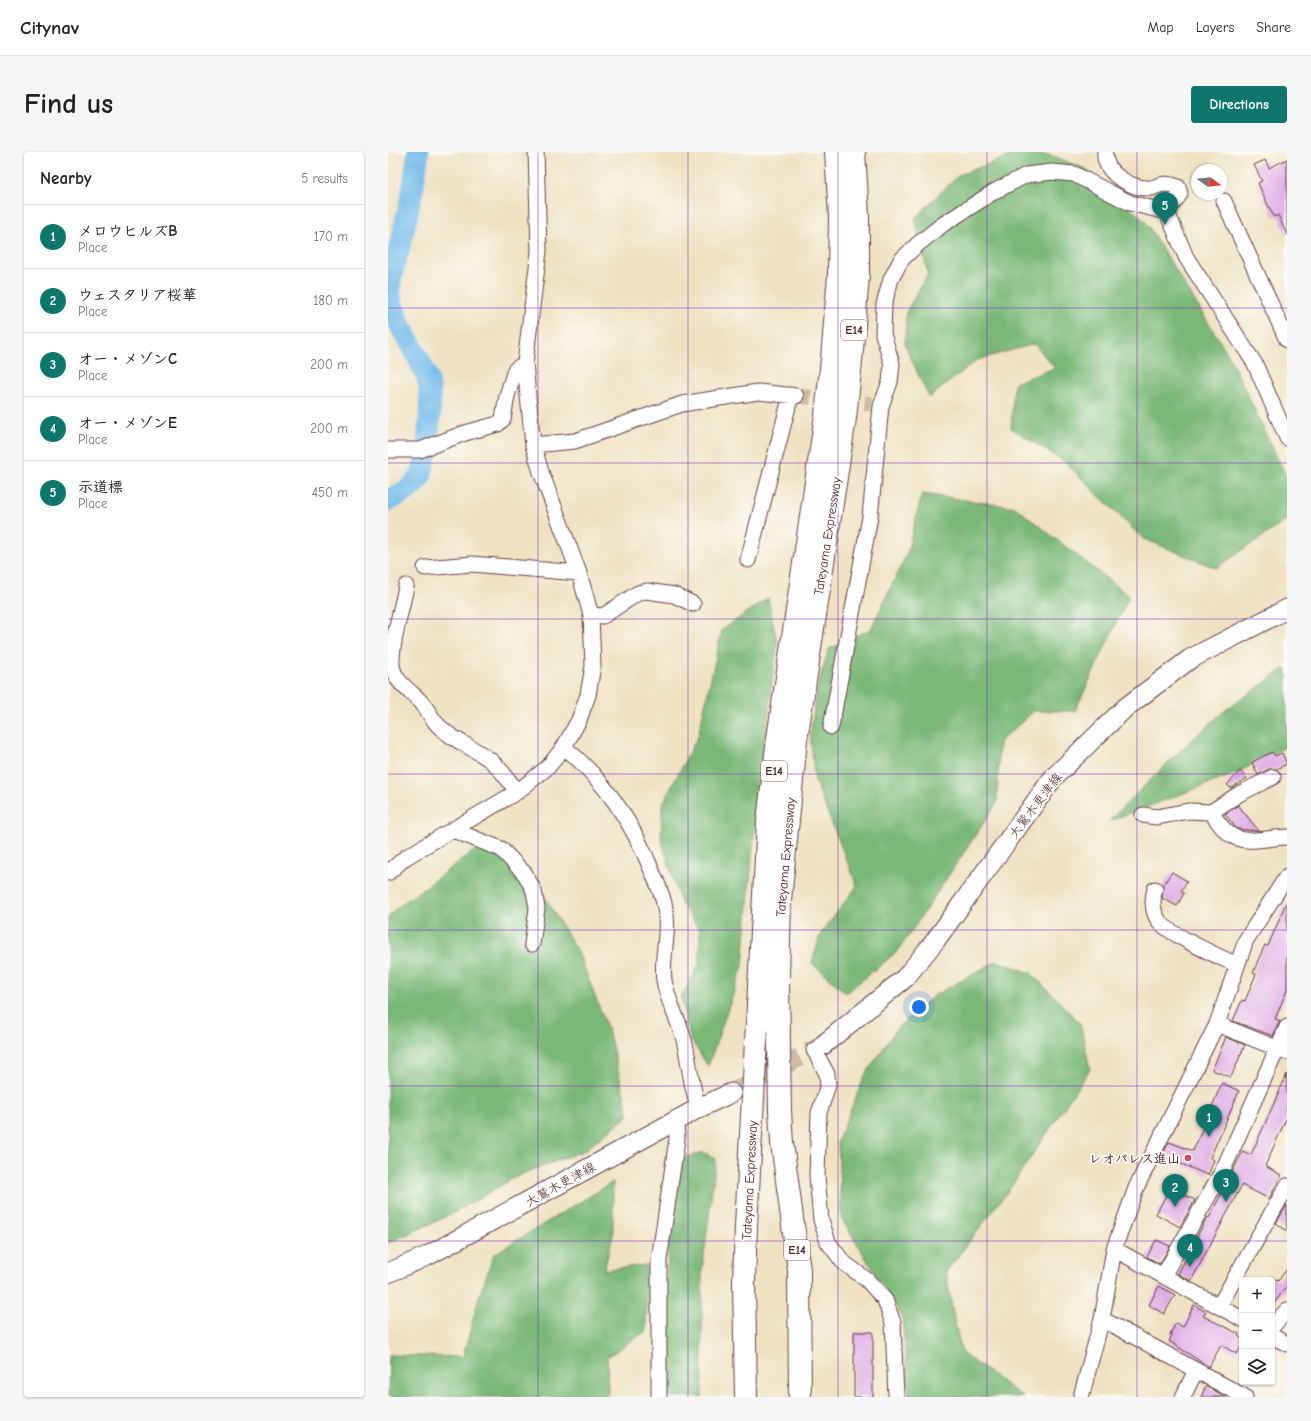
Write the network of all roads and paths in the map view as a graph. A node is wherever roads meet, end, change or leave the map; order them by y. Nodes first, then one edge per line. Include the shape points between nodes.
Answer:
1 (536, 152) edge
2 (836, 152) edge
3 (854, 152) edge
4 (1105, 152) edge
5 (1224, 201) dead end
6 (1167, 212) junction
7 (1287, 340) edge
8 (526, 362) junction
9 (1287, 438) edge
10 (533, 445) junction
11 (389, 450) edge
12 (748, 560) dead end
13 (425, 568) dead end
14 (579, 573) junction
15 (406, 586) dead end
16 (693, 604) dead end
17 (1287, 609) edge
18 (591, 615) junction
19 (831, 727) dead end
20 (564, 747) junction
21 (1273, 777) dead end
22 (517, 792) junction
23 (1212, 812) junction
24 (1143, 815) dead end
25 (453, 830) junction
26 (1287, 837) edge
27 (388, 873) edge
28 (1287, 876) edge
29 (1155, 889) dead end
30 (532, 944) dead end
31 (1237, 966) junction
32 (1217, 1024) junction
33 (1287, 1027) edge
34 (818, 1048) joint
35 (1282, 1050) edge
36 (731, 1093) tunnel mouth
37 (699, 1108) junction
38 (676, 1121) junction
39 (1287, 1186) edge
40 (1114, 1249) junction
41 (388, 1273) edge
42 (1163, 1276) junction
43 (1219, 1306) junction
44 (1287, 1310) edge
45 (1239, 1317) edge
46 (1102, 1319) junction
47 (1275, 1324) edge
48 (1275, 1338) edge
49 (1287, 1344) edge
50 (1196, 1370) junction
51 (659, 1397) edge
52 (746, 1397) edge
53 (800, 1397) edge
54 (896, 1397) edge
55 (1081, 1397) edge
56 (1183, 1397) edge
57 (1245, 1397) edge

1 - 8 street via 539,251
2 - 52 highway, Tateyama Expressway / E14 via 840,217 839,275 832,359 768,821 746,1226
3 - 53 highway, Tateyama Expressway / E14 via 858,276 851,362 845,418 796,740 780,900 780,1111 799,1270
4 - 6 street via 1104,158 1114,172 1129,184 1151,189 1161,184 1178,187 1180,194
5 - 7 street
6 - 9 street via 1186,257 1255,364
6 - 19 street via 1130,203 1074,174 1052,172 1026,175 942,225 901,260 891,279 884,304 883,334 892,364 890,382 877,405 870,517
8 - 10 street
8 - 11 street via 516,370 507,396 503,420 498,424 420,450
10 - 12 street via 575,441 682,404 758,392 794,396
10 - 14 street
13 - 14 street via 472,564
14 - 18 street
15 - 22 street via 393,653 394,673 425,706 441,729 490,760 508,778
16 - 18 street via 674,596 647,591 638,593 603,616
17 - 34 main road, 大鷲木更津線 via 1190,659 1125,708 1053,778 935,941 905,978
18 - 20 street via 593,666 588,695 579,720
20 - 22 street via 548,767
20 - 37 street via 584,763 613,796 628,819 660,891 667,923 664,963 666,995 684,1040 693,1093
21 - 23 street via 1239,794
22 - 25 street
23 - 24 street via 1188,812 1157,817
23 - 26 street via 1227,833 1238,839
25 - 27 street via 406,857
25 - 30 street via 501,849 525,874 534,891 537,908
28 - 31 street via 1246,940
29 - 31 street via 1151,900 1159,921 1177,934
31 - 32 street
32 - 35 street
32 - 40 street via 1136,1188
33 - 35 street
34 - 54 street via 828,1085 819,1113 817,1176 821,1220 828,1242 843,1262 867,1280 885,1300 893,1323
35 - 42 street via 1223,1170
36 - 37 main road, 大鷲木更津線
37 - 38 main road, 大鷲木更津線
38 - 41 main road, 大鷲木更津線 via 429,1255
38 - 51 street via 677,1140 659,1260
39 - 43 street
40 - 42 street
40 - 46 street
42 - 43 street
43 - 45 street
44 - 47 street
46 - 50 street
46 - 55 street
48 - 49 street
50 - 56 street
50 - 57 street

